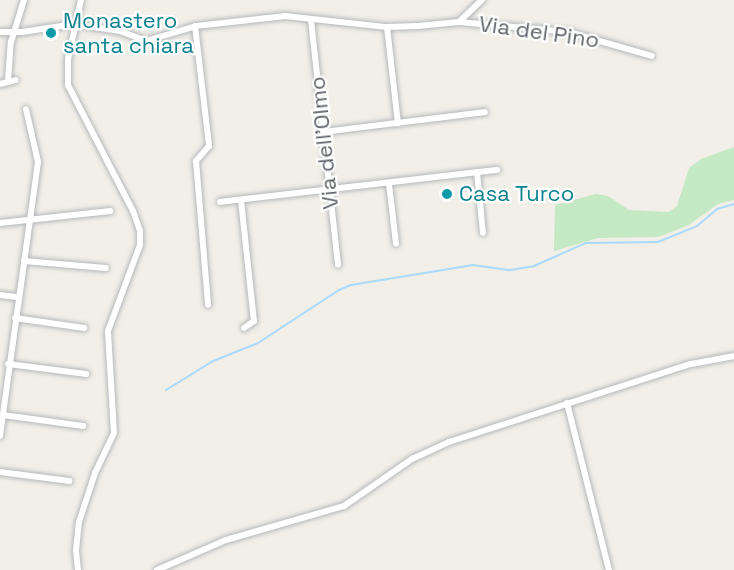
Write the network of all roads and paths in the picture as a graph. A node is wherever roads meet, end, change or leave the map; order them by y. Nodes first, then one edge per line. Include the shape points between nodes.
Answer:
1 (24, 0) edge
2 (81, 0) edge
3 (482, 0) edge
4 (311, 20) junction
5 (459, 22) junction
6 (74, 24) junction
7 (195, 26) junction
8 (387, 27) junction
9 (0, 32) edge
10 (13, 32) junction
11 (652, 56) dead end
12 (0, 84) edge
13 (26, 109) dead end
14 (486, 112) dead end
15 (398, 123) junction
16 (323, 132) junction
17 (497, 170) dead end
18 (477, 172) junction
19 (389, 183) junction
20 (329, 189) junction
21 (241, 200) junction
22 (220, 202) dead end
23 (110, 211) dead end
24 (29, 220) junction
25 (0, 223) edge
26 (483, 233) dead end
27 (396, 244) dead end
28 (24, 261) junction
29 (338, 265) dead end
30 (106, 268) dead end
31 (0, 295) edge
32 (17, 297) junction
33 (208, 304) dead end
34 (15, 318) junction
35 (84, 328) dead end
36 (244, 328) dead end
37 (734, 356) edge
38 (8, 364) junction
39 (86, 374) dead end
40 (567, 403) junction
41 (3, 415) junction
42 (83, 426) dead end
43 (0, 436) edge
44 (0, 472) edge
45 (69, 482) dead end
46 (78, 570) edge
47 (157, 570) edge
48 (609, 570) edge

1 - 10 street
2 - 6 street
3 - 5 street
4 - 7 street, Via del Pino via 266,16
4 - 8 street, Via del Pino
4 - 16 street, Via dell'Olmo
5 - 8 street, Via del Pino
5 - 11 street, Via del Pino via 568,32
6 - 7 street, Via del Pino via 120,31 146,40
6 - 10 street, Via del Pino
6 - 46 street via 68,59 69,85 140,231 140,245 108,331 114,433 95,472 79,522
7 - 33 street via 209,146 196,161
8 - 15 street
9 - 10 street, Via del Pino
10 - 12 street via 12,81
13 - 24 street via 38,162
14 - 15 street
15 - 16 street
16 - 20 street, Via dell'Olmo
17 - 18 street
18 - 19 street
18 - 26 street
19 - 20 street
19 - 27 street
20 - 21 street
20 - 29 street, Via dell'Olmo
21 - 22 street
21 - 36 street via 254,321
23 - 24 street
24 - 25 street
24 - 28 street
28 - 30 street
28 - 32 street
31 - 32 street
32 - 34 street
34 - 35 street
34 - 38 street
37 - 40 street via 691,364
38 - 39 street
38 - 41 street
40 - 47 street via 428,450 331,512 226,540
40 - 48 street
41 - 42 street
41 - 43 street
44 - 45 street

